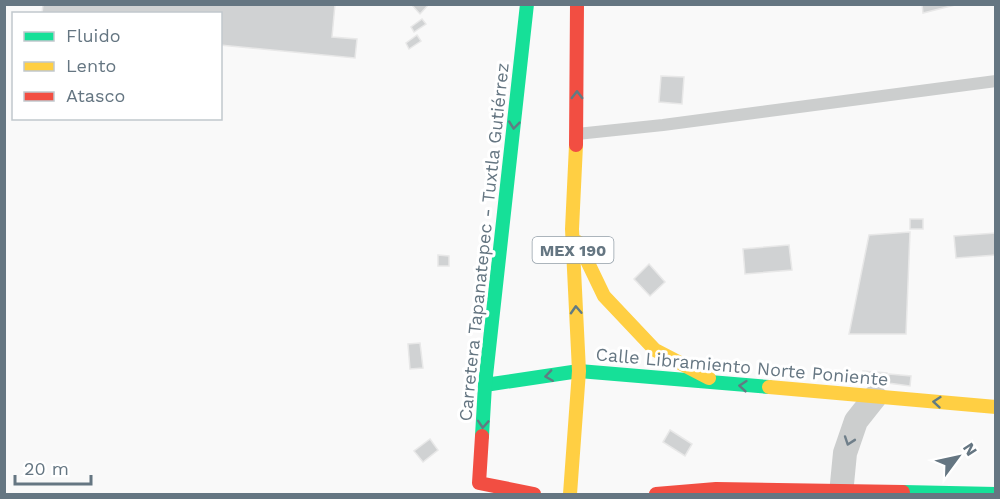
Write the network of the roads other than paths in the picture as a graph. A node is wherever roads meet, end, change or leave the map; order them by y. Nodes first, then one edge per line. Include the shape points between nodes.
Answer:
1 (527, 4) edge
2 (577, 4) edge
3 (996, 81) edge
4 (576, 134) junction
5 (572, 229) junction
6 (579, 371) junction
7 (721, 384) junction
8 (485, 385) junction
9 (875, 397) junction
10 (996, 407) edge
11 (716, 489) junction
12 (841, 493) edge
13 (996, 494) edge
14 (534, 495) edge
15 (570, 495) edge
16 (656, 495) edge
17 (701, 495) edge

1 -> 8 highway, Carretera Tapanatepec - Tuxtla Gutiérrez
4 -> 2 highway, MEX 190
3 - 4 lane
4 - 5 highway, MEX 190
6 -> 5 highway, MEX 190
5 - 7 highway via 604,296 655,350
6 - 7 highway, Calle Libramiento Norte Poniente
6 -> 8 highway, Calle Libramiento Norte Poniente
6 - 15 highway, MEX 190
9 -> 7 highway, Calle Libramiento Norte Poniente
8 -> 14 highway, Carretera Tapanatepec - Tuxtla Gutiérrez via 479,483
10 -> 9 highway, Calle Libramiento Norte Poniente
9 -> 12 street via 856,421 845,453
11 - 12 highway
11 - 16 highway
11 - 17 highway
12 - 13 highway

